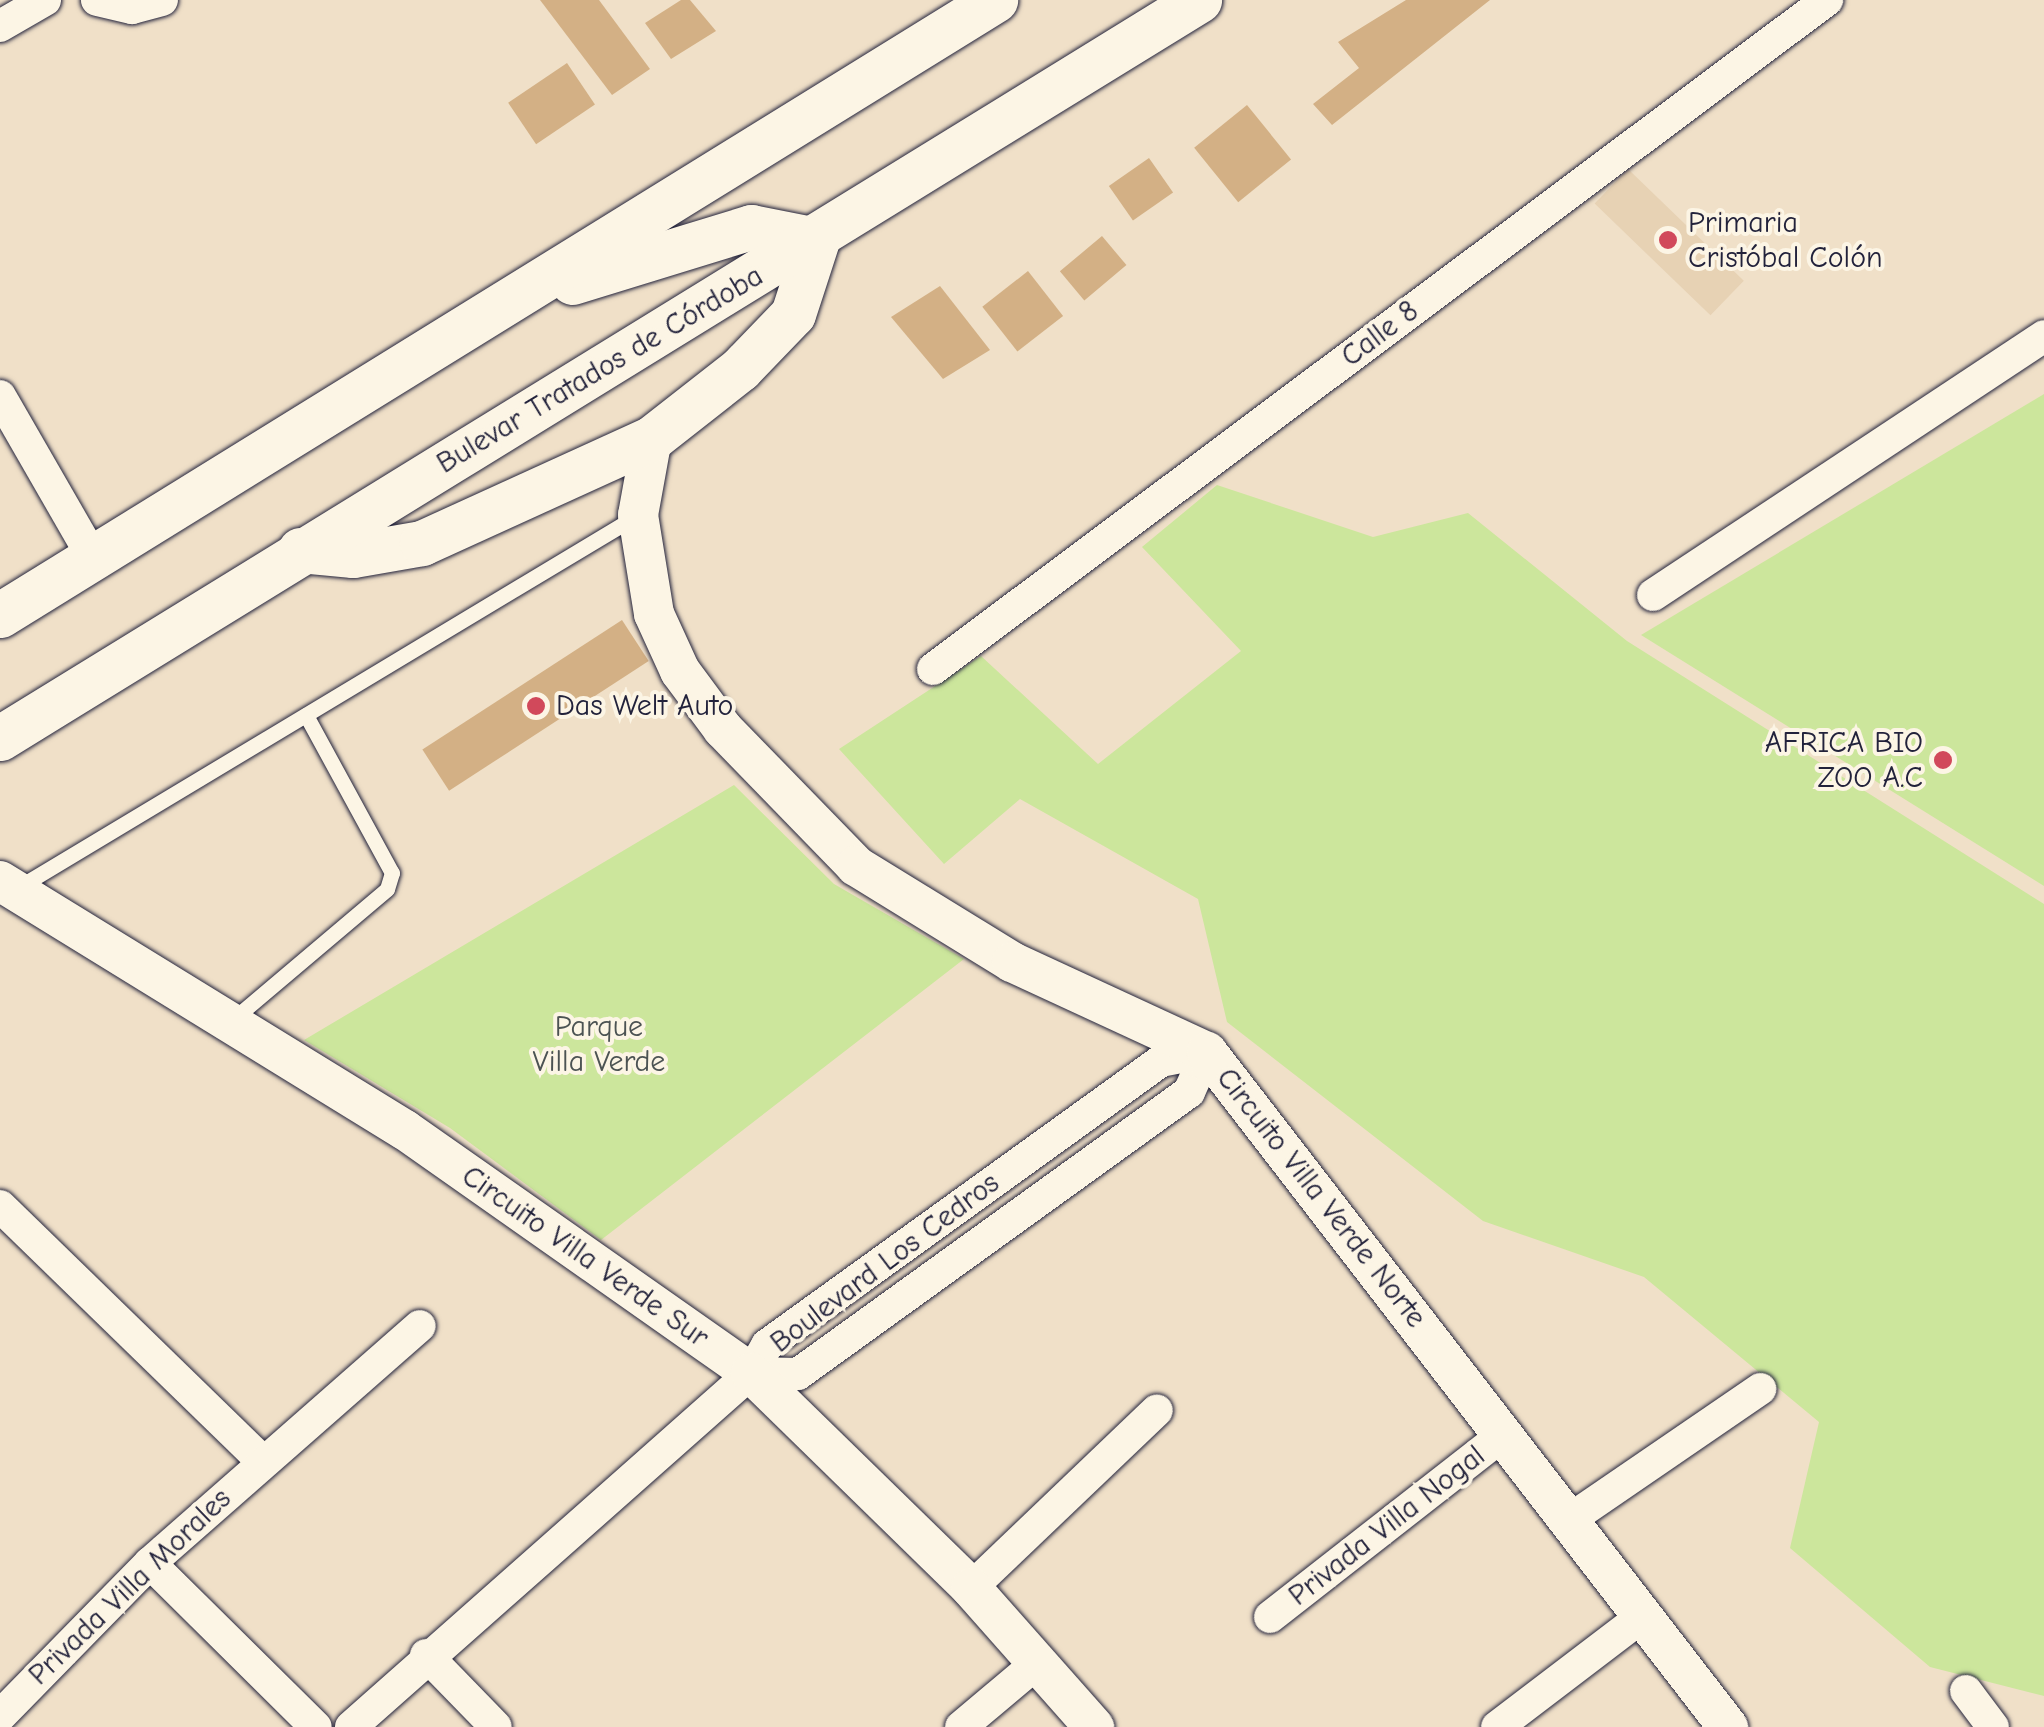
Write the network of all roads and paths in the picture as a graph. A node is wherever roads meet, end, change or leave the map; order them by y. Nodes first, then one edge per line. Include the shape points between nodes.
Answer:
1 (44, 0) edge
2 (97, 0) edge
3 (162, 0) edge
4 (995, 0) edge
5 (1199, 0) edge
6 (1828, 0) edge
7 (0, 26) edge
8 (817, 240) junction
9 (507, 303) junction
10 (2044, 336) edge
11 (0, 396) edge
12 (652, 438) junction
13 (638, 515) junction
14 (300, 550) junction
15 (93, 558) junction
16 (1653, 595) dead end
17 (0, 615) edge
18 (933, 669) dead end
19 (306, 714) junction
20 (0, 738) edge
21 (8, 885) edge
22 (230, 1022) junction
23 (1207, 1052) junction
24 (0, 1206) edge
25 (420, 1326) dead end
26 (751, 1373) junction
27 (1760, 1389) dead end
28 (1157, 1410) dead end
29 (1504, 1435) junction
30 (261, 1460) junction
31 (1569, 1520) junction
32 (150, 1563) junction
33 (971, 1588) junction
34 (1644, 1615) junction
35 (1270, 1616) dead end
36 (426, 1655) junction
37 (1037, 1663) junction
38 (1966, 1691) dead end
39 (0, 1716) edge
40 (316, 1727) edge
41 (351, 1727) edge
42 (496, 1727) edge
43 (962, 1727) edge
44 (1094, 1727) edge
45 (1497, 1727) edge
46 (1728, 1727) edge
47 (1993, 1727) edge

1 - 7 street
2 - 3 street via 132,8
4 - 9 main road
5 - 8 main road, Bulevar Tratados de Córdoba
6 - 18 street, Calle 8
8 - 9 main road via 751,227
8 - 12 main road via 793,314 740,369
8 - 14 main road, Bulevar Tratados de Córdoba
9 - 15 main road
10 - 16 street
11 - 15 street
12 - 13 street, Circuito Villa Verde Norte
12 - 14 main road via 422,543 353,555
13 - 19 lane
13 - 23 street, Circuito Villa Verde Norte via 654,614 680,672 723,729 856,866 1012,962
14 - 20 main road, Bulevar Tratados de Córdoba
15 - 17 main road
19 - 21 lane
19 - 22 lane via 392,873 388,888
21 - 22 street, Circuito Villa Verde Sur
22 - 26 street, Circuito Villa Verde Sur via 404,1130
23 - 26 street, Boulevard Los Cedros via 1161,1062 766,1345
23 - 29 street, Circuito Villa Verde Norte
24 - 30 street
25 - 30 street, Privada Villa Morales
26 - 33 street, Circuito Villa Verde Sur
26 - 36 street, Boulevard Los Cedros
27 - 31 street
28 - 33 street
29 - 31 street, Circuito Villa Verde Norte
29 - 35 street, Privada Villa Nogal
30 - 32 street, Privada Villa Morales
31 - 34 street, Circuito Villa Verde Norte
32 - 39 street, Privada Villa Morales
32 - 40 street
33 - 37 street, Circuito Villa Verde Sur
34 - 45 street
34 - 46 street, Circuito Villa Verde Norte
36 - 41 street, Boulevard Los Cedros
36 - 42 street
37 - 43 street
37 - 44 street, Circuito Villa Verde Sur
38 - 47 street

